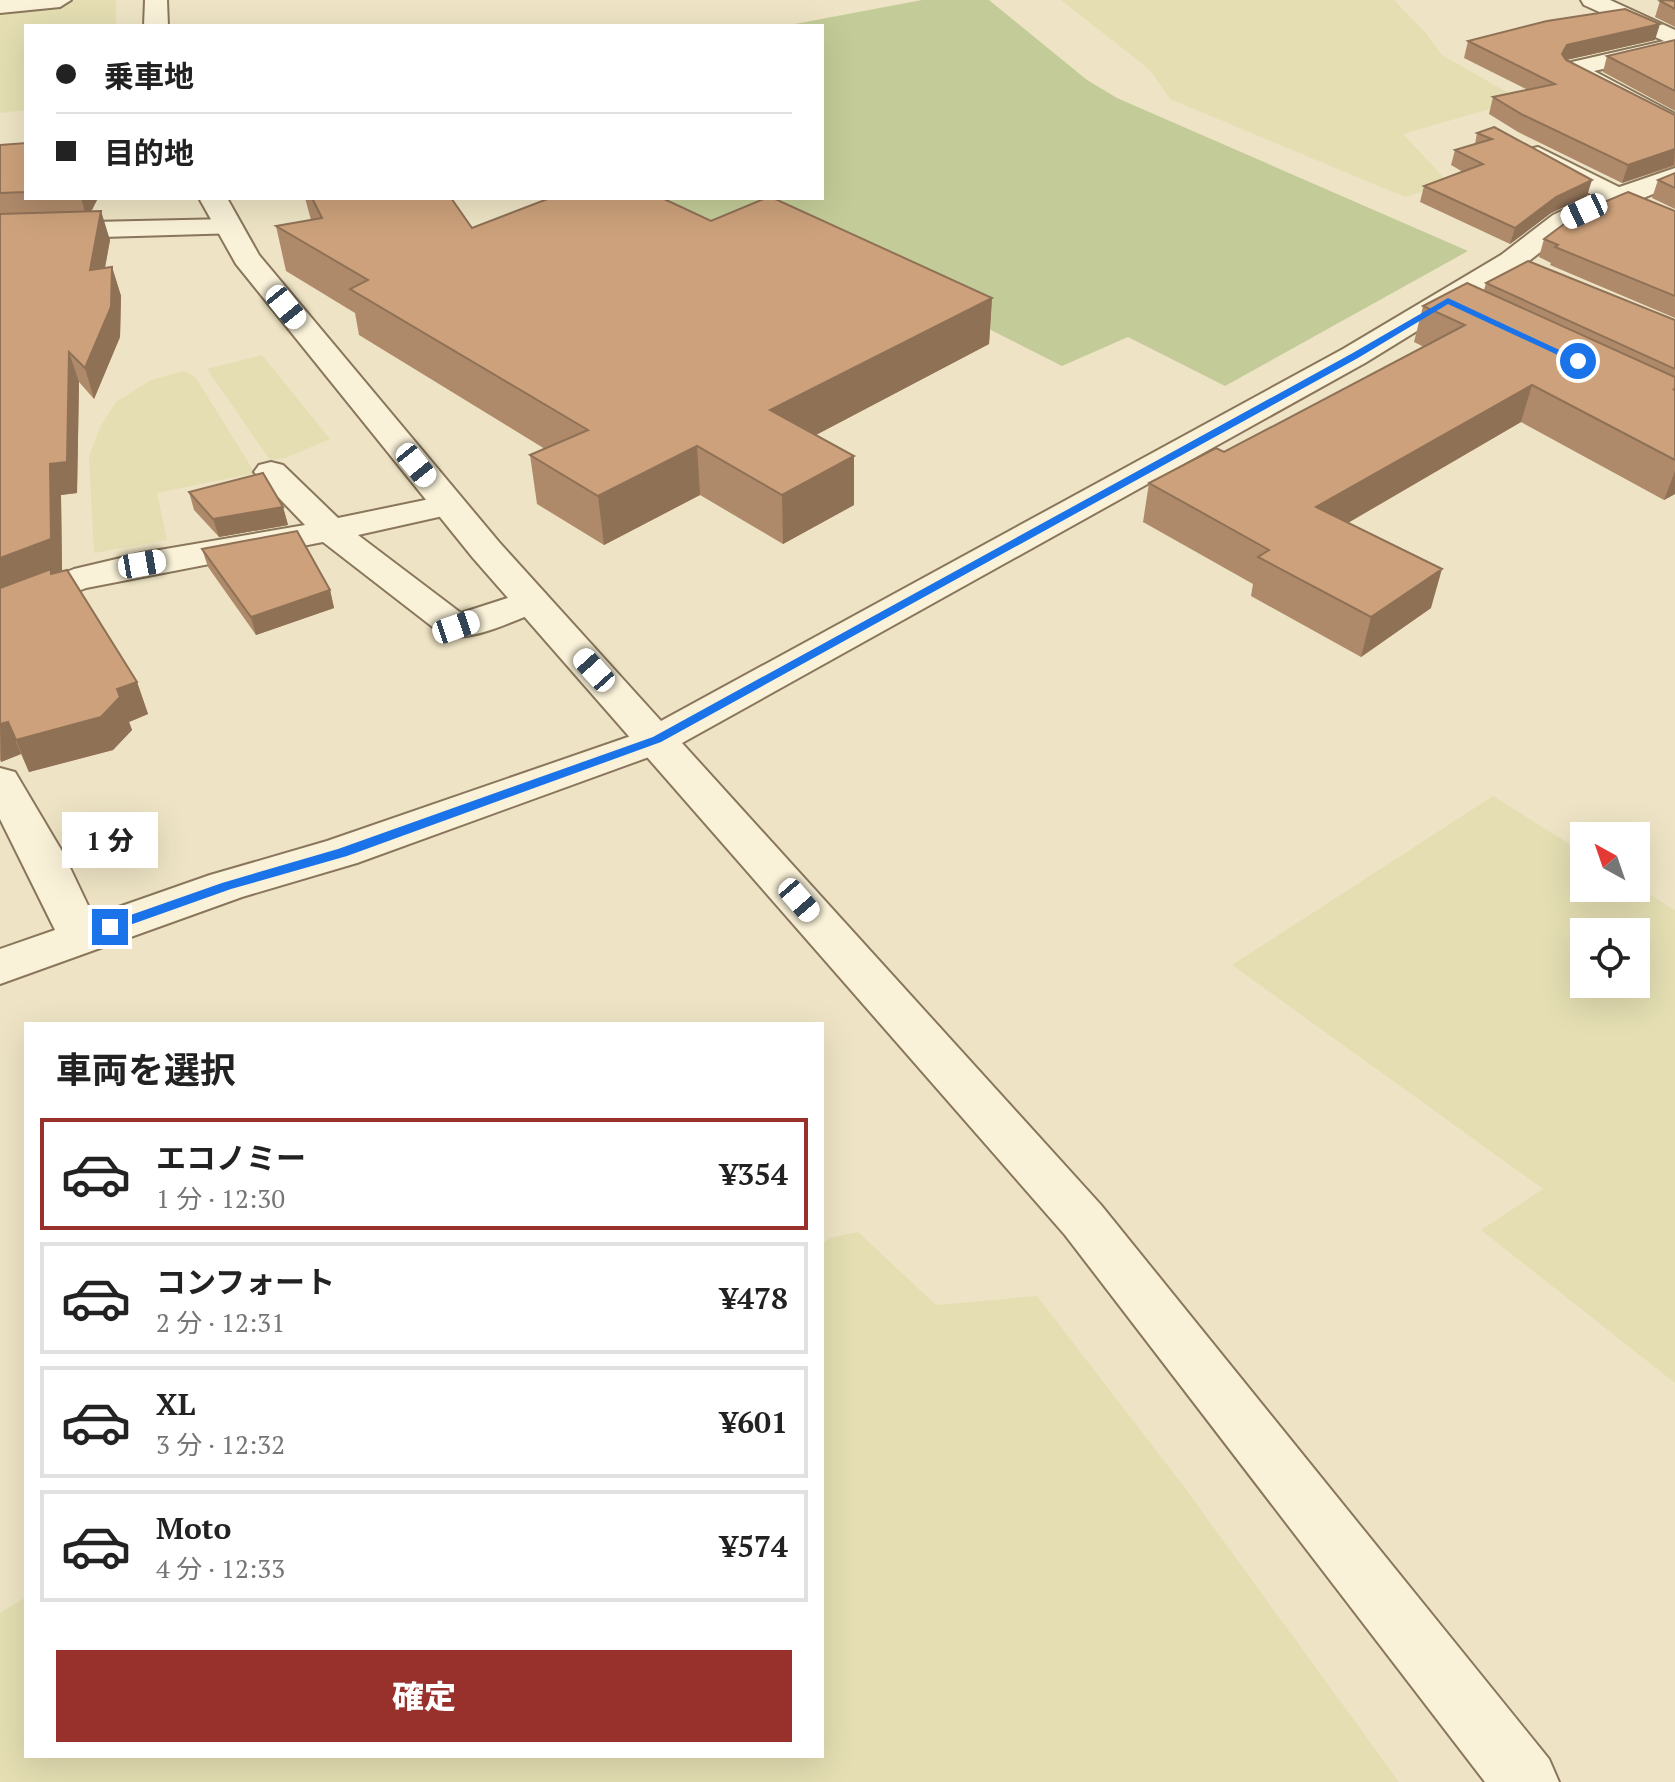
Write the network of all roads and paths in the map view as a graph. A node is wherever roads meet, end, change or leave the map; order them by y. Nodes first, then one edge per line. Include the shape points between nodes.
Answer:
1 (60, 0) edge
2 (156, 0) edge
3 (1592, 0) edge
4 (0, 6) edge
5 (156, 24) edge
6 (1675, 38) edge
7 (1675, 46) edge
8 (1675, 124) edge
9 (1514, 141) edge
10 (1675, 176) edge
11 (1619, 196) junction
12 (1648, 209) edge
13 (221, 212) edge
14 (0, 232) edge
15 (271, 472) dead end
16 (449, 505) junction
17 (330, 530) junction
18 (532, 601) junction
19 (0, 611) edge
20 (657, 740) junction
21 (0, 782) edge
22 (81, 938) junction
23 (0, 967) edge
24 (1526, 1782) edge

1 - 4 street
2 - 5 street
3 - 6 street
7 - 8 street via 1572,69
9 - 11 street
10 - 11 street
11 - 12 street
11 - 20 street via 1563,221 1525,267 1462,307 1354,356
13 - 14 street
13 - 16 street via 246,258
15 - 17 street
16 - 17 street
16 - 18 street
17 - 18 street via 456,627
17 - 19 street via 74,580
18 - 20 street
20 - 22 street
20 - 24 street via 1083,1220
21 - 22 street
22 - 23 street

